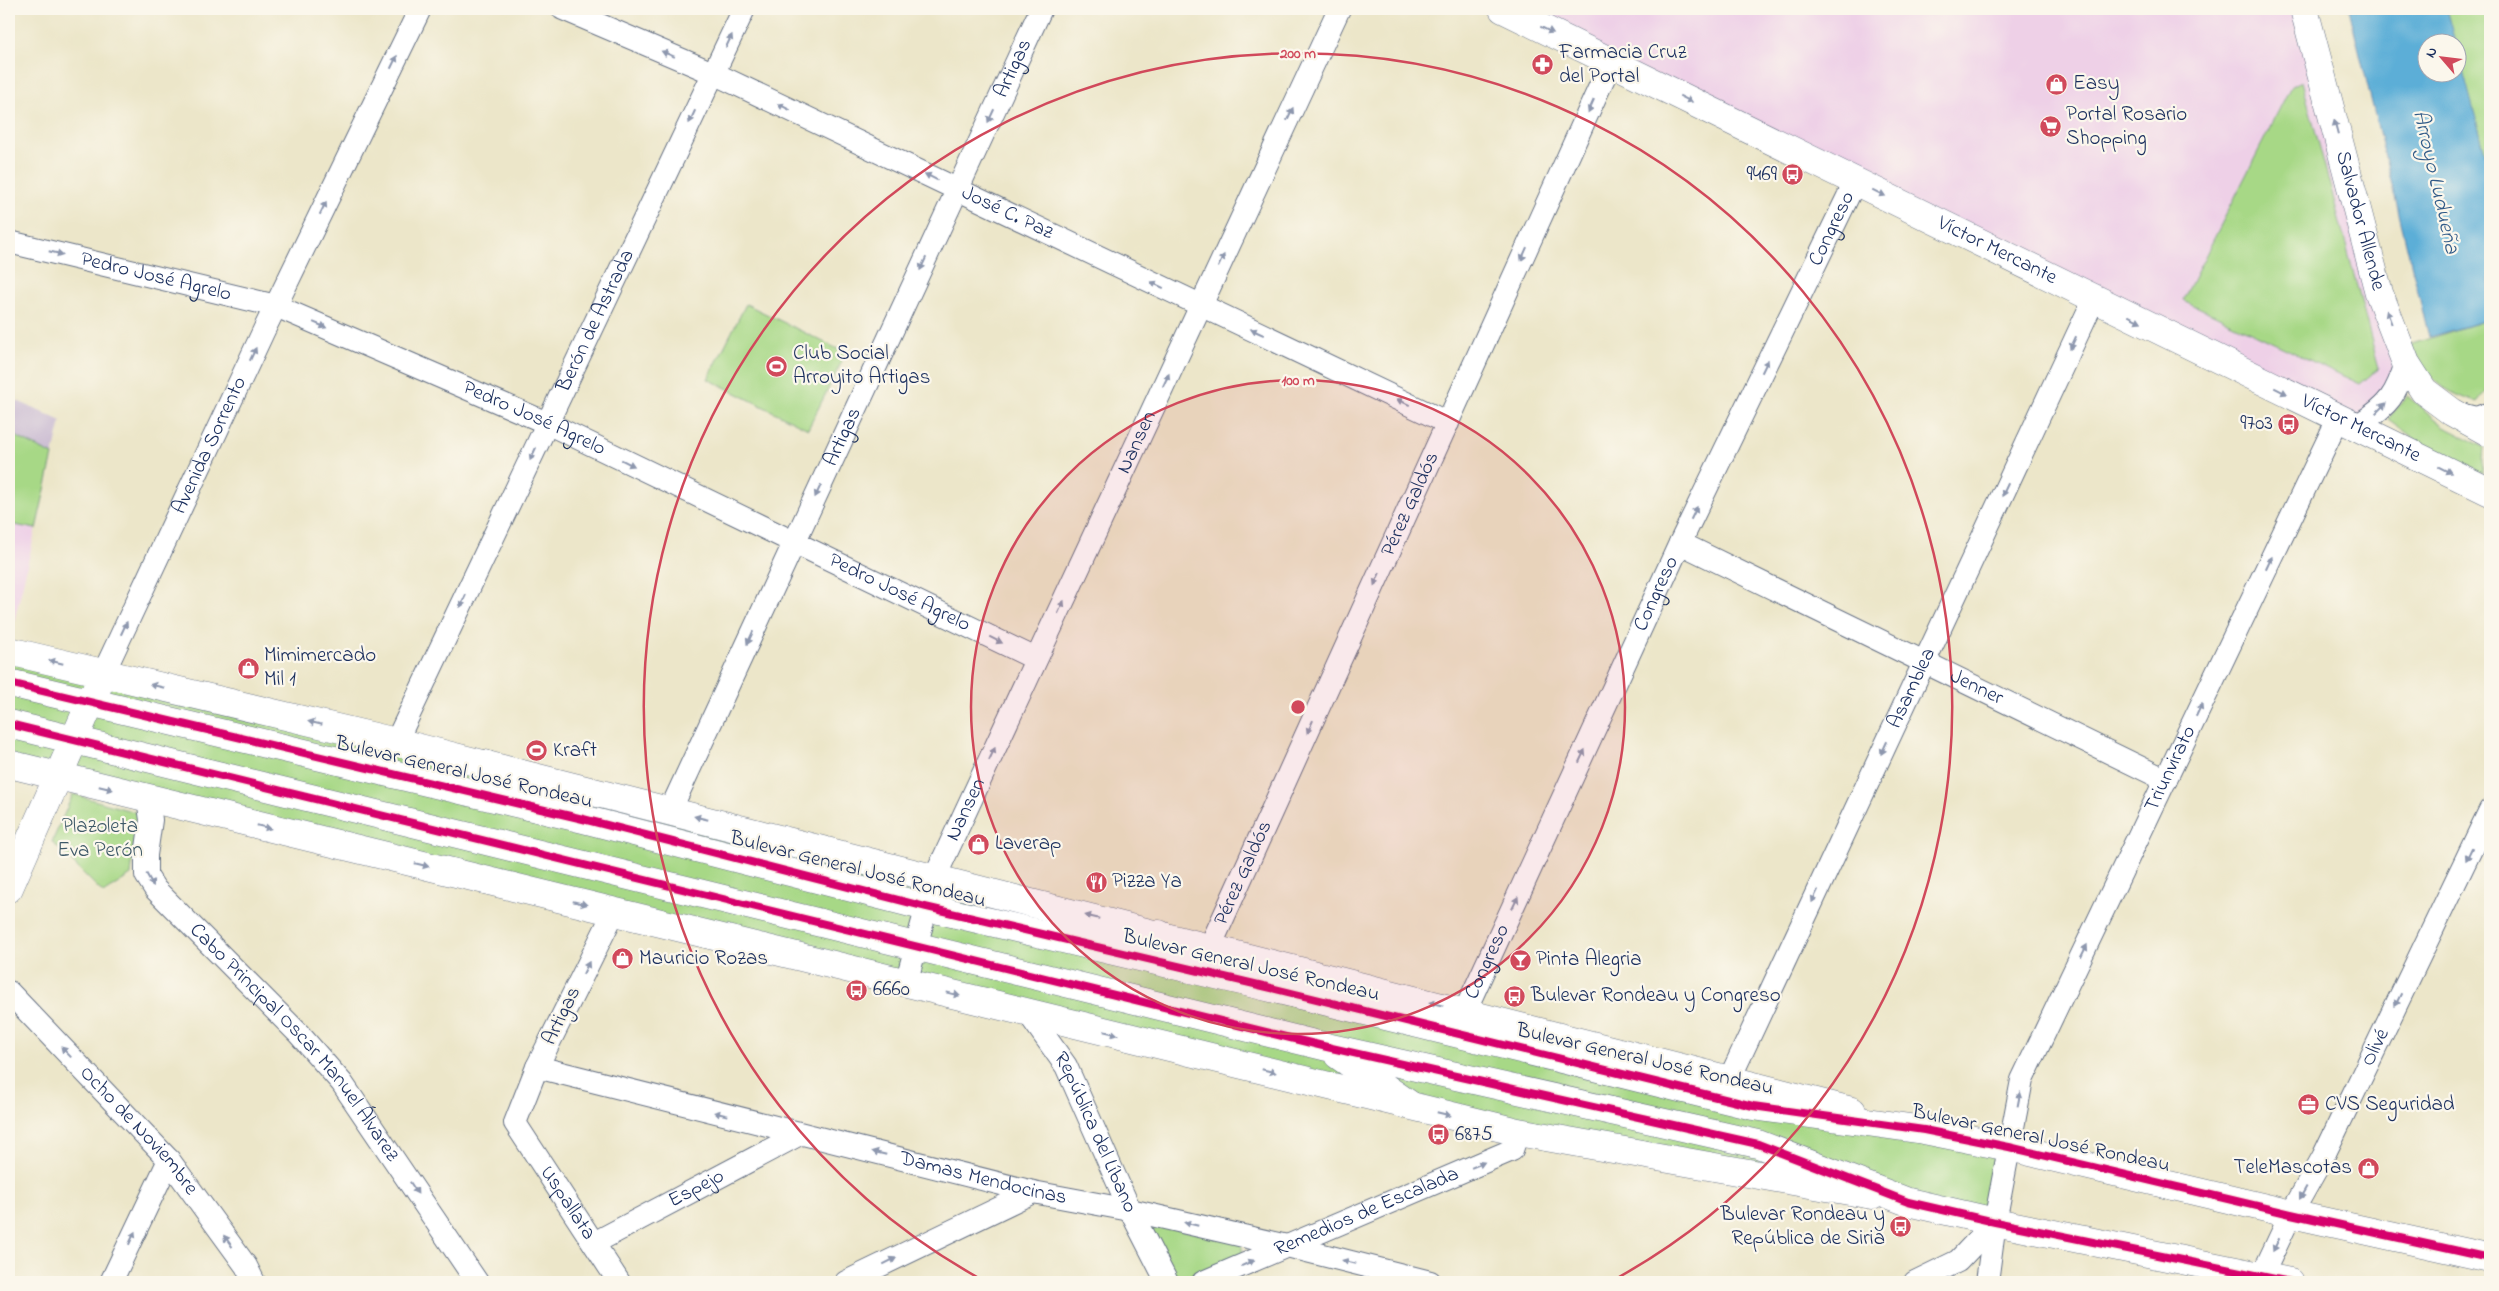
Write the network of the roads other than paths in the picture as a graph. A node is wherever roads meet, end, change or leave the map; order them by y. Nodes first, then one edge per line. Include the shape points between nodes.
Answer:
1 (420, 9) edge
2 (563, 9) edge
3 (744, 9) edge
4 (1042, 9) edge
5 (1339, 9) edge
6 (1504, 9) edge
7 (2304, 9) edge
8 (1611, 62) junction
9 (713, 73) junction
10 (1855, 182) junction
11 (958, 190) junction
12 (9, 242) edge
13 (2094, 299) junction
14 (276, 306) junction
15 (1201, 306) junction
16 (2406, 363) junction
17 (2452, 412) junction
18 (2490, 413) edge
19 (2338, 419) junction
20 (547, 423) junction
21 (1448, 423) junction
22 (2490, 433) edge
23 (2490, 492) edge
24 (1680, 542) junction
25 (794, 543) junction
26 (9, 651) edge
27 (1036, 659) junction
28 (1924, 662) junction
29 (104, 672) junction
30 (9, 682) edge
31 (90, 702) junction
32 (9, 724) edge
33 (74, 740) junction
34 (396, 742) junction
35 (9, 764) edge
36 (485, 764) junction
37 (59, 777) junction
38 (2166, 780) junction
39 (148, 798) junction
40 (2490, 810) edge
41 (670, 811) junction
42 (583, 819) junction
43 (934, 878) junction
44 (9, 888) edge
45 (926, 907) junction
46 (614, 912) junction
47 (1159, 934) junction
48 (1210, 947) junction
49 (915, 948) junction
50 (906, 983) junction
51 (1263, 986) junction
52 (9, 992) edge
53 (1000, 1006) junction
54 (1466, 1011) junction
55 (1327, 1047) junction
56 (537, 1067) junction
57 (1730, 1078) junction
58 (1410, 1106) junction
59 (515, 1123) joint
60 (1924, 1130) junction
61 (1518, 1132) junction
62 (800, 1134) junction
63 (2009, 1147) junction
64 (169, 1160) junction
65 (1033, 1192) junction
66 (1908, 1202) junction
67 (1130, 1210) junction
68 (2291, 1214) junction
69 (1995, 1222) junction
70 (594, 1243) junction
71 (1287, 1246) junction
72 (2490, 1258) edge
73 (1958, 1262) junction
74 (2260, 1279) edge
75 (1987, 1280) edge
76 (112, 1282) edge
77 (254, 1282) edge
78 (476, 1282) edge
79 (619, 1282) edge
80 (846, 1282) edge
81 (1167, 1282) edge
82 (1204, 1282) edge
83 (1430, 1282) edge
84 (1916, 1282) edge
85 (2290, 1282) edge

14 -> 1 street, Avenida Sorrento
9 -> 2 street, José C. Paz
9 -> 3 street, Berón de Astrada
4 -> 11 street, Artigas
15 -> 5 street, Nansen
6 -> 8 main road, Víctor Mercante
16 -> 7 main road, Salvador Allende via 2379,293
8 -> 10 main road, Víctor Mercante
8 -> 21 street, Pérez Galdós
11 -> 9 street, José C. Paz
9 -> 20 street, Berón de Astrada
10 -> 13 main road, Víctor Mercante
24 -> 10 street, Congreso
15 -> 11 street, José C. Paz
11 -> 25 street, Artigas
12 -> 14 street, Pedro José Agrelo
13 -> 19 main road, Víctor Mercante
13 -> 28 street, Asamblea
14 -> 20 street, Pedro José Agrelo
29 -> 14 street, Avenida Sorrento
21 -> 15 street, José C. Paz
27 -> 15 street, Nansen
16 - 17 main road, Salvador Allende via 2424,391
19 -> 16 street via 2361,423 2379,411 2397,390
17 - 18 street, Salvador Allende via 2476,418
17 - 22 main road, Salvador Allende
19 -> 23 main road, Víctor Mercante
38 -> 19 street, Triunvirato
20 -> 25 street, Pedro José Agrelo
20 -> 34 street, Berón de Astrada
21 -> 48 street, Pérez Galdós
24 - 28 street, Jenner
54 -> 24 street, Congreso
25 -> 27 street, Pedro José Agrelo
25 -> 41 street, Artigas
29 -> 26 main road, Bulevar General José Rondeau
43 -> 27 street, Nansen
28 - 38 street, Jenner
28 -> 57 street, Asamblea
29 - 31 main road, Avenida Sorrento
34 -> 29 main road, Bulevar General José Rondeau
30 - 31 main road, Bulevar General José Rondeau
31 - 33 main road, Avenida Sorrento
31 - 42 main road, Bulevar General José Rondeau
32 - 33 main road
33 - 37 main road, Avenida Sorrento
33 - 49 main road
34 - 36 main road, Bulevar General José Rondeau
35 - 37 main road
36 - 41 main road, Bulevar General José Rondeau
36 - 42 main road
37 -> 39 main road
37 - 44 main road, Avenida Sorrento
63 -> 38 street, Triunvirato via 2022,1080
39 -> 46 main road
39 -> 78 street, Cabo Principal Oscar Manuel Álvarez via 151,820 146,875 155,889 300,1034 342,1083
40 -> 68 street, Olivé via 2323,1157
43 -> 41 main road, Bulevar General José Rondeau
42 - 45 main road, Bulevar General José Rondeau
43 - 45 street, Nansen
47 -> 43 main road, Bulevar General José Rondeau
45 - 49 street, Nansen
45 - 51 main road, Bulevar General José Rondeau
46 - 50 main road
56 -> 46 street, Artigas
47 - 48 main road, Bulevar General José Rondeau
47 - 51 main road
54 -> 48 main road, Bulevar General José Rondeau
49 - 50 street, Nansen
49 - 55 main road
50 -> 53 main road
51 - 60 main road, Bulevar General José Rondeau via 1753,1106
64 -> 52 street, Ocho de Noviembre
53 -> 58 main road
53 - 67 street, República del Líbano via 1030,1014 1066,1066
54 - 57 main road, Bulevar General José Rondeau
55 - 58 main road
55 - 66 main road via 1758,1144
56 - 59 street, Artigas
62 -> 56 street, Damas Mendocinas
57 - 60 main road, Bulevar General José Rondeau
58 -> 61 main road
59 - 70 street, Uspallata
60 - 63 main road, Bulevar General José Rondeau
61 - 66 main road
71 -> 61 street, Remedios de Escalada via 1512,1150
65 -> 62 street, Damas Mendocinas
62 - 70 street, Espejo
63 - 68 main road, Bulevar General José Rondeau
63 - 69 street, Triunvirato
76 -> 64 street
77 -> 64 street, Ocho de Noviembre via 246,1266
65 - 67 street, Damas Mendocinas
80 -> 65 street
66 - 69 main road
71 -> 67 street, Damas Mendocinas
67 - 81 street, República del Líbano
68 - 72 main road, Bulevar General José Rondeau
68 -> 74 street, Olivé
69 - 73 street
69 - 74 main road
69 - 75 street, Triunvirato
70 - 79 street, Uspallata
82 -> 71 street, Remedios de Escalada
83 -> 71 street, Damas Mendocinas
73 - 75 street via 1970,1262 1981,1269
73 - 84 street
74 - 85 main road

